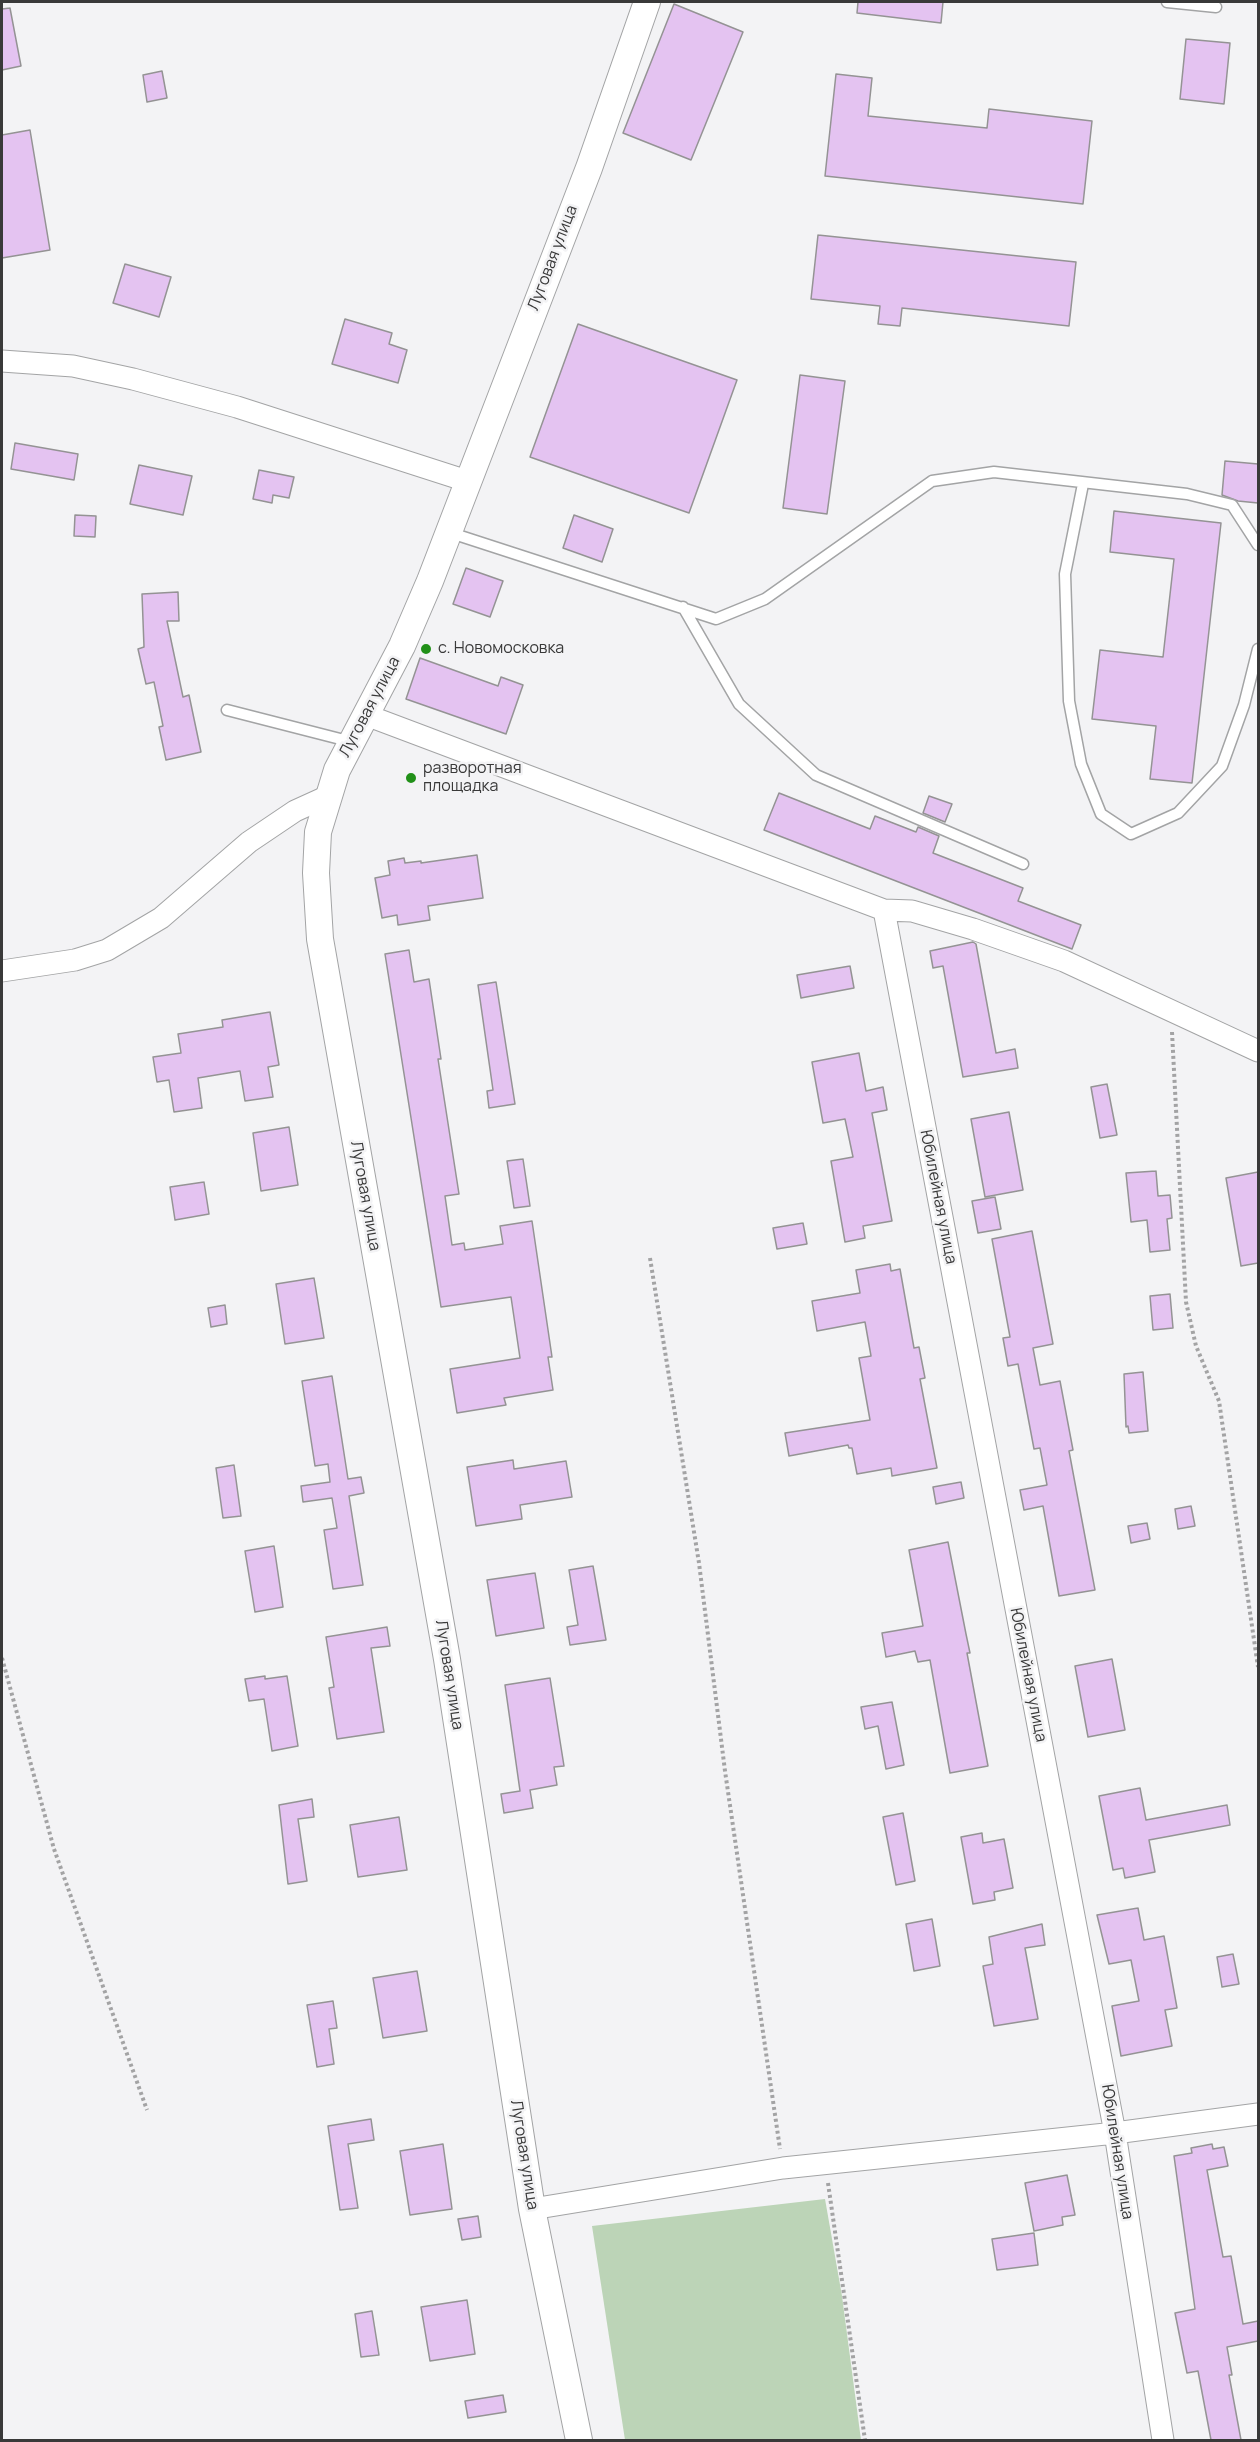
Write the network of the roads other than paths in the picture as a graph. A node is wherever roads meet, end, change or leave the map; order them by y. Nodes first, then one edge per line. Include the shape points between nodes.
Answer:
1 (647, 2) edge
2 (1167, 2) edge
3 (1216, 7) dead end
4 (2, 361) edge
5 (467, 482) junction
6 (1083, 484) junction
7 (448, 532) junction
8 (1258, 545) edge
9 (683, 607) junction
10 (1258, 649) edge
11 (227, 710) dead end
12 (366, 715) junction
13 (353, 742) junction
14 (327, 796) junction
15 (1023, 864) dead end
16 (884, 910) junction
17 (2, 971) edge
18 (1258, 1051) edge
19 (1258, 2114) edge
20 (1115, 2133) junction
21 (532, 2209) junction
22 (579, 2440) edge
23 (1163, 2440) edge

1 - 5 street, Луговая улица via 588,168
2 - 3 lane
4 - 5 street via 73,366 133,379 237,407
5 - 7 street, Луговая улица
6 - 8 lane via 1187,494 1232,505
6 - 9 lane via 994,472 932,481 765,599 716,620
6 - 10 lane via 1065,574 1069,701 1081,764 1101,814 1131,834 1178,813 1222,766 1244,705
7 - 9 lane
7 - 12 street, Луговая улица via 402,646
9 - 15 lane via 739,704 816,775
11 - 13 lane
12 - 13 street, Луговая улица
12 - 16 street
13 - 14 street, Луговая улица
14 - 17 street via 295,811 249,842 161,918 107,950 75,960
14 - 21 street, Луговая улица via 318,832 316,863 320,939 447,1659
16 - 18 street via 912,911 1064,961
16 - 20 street, Юбилейная улица
19 - 20 street
20 - 21 street via 783,2168
20 - 23 street, Юбилейная улица
21 - 22 street, Луговая улица

